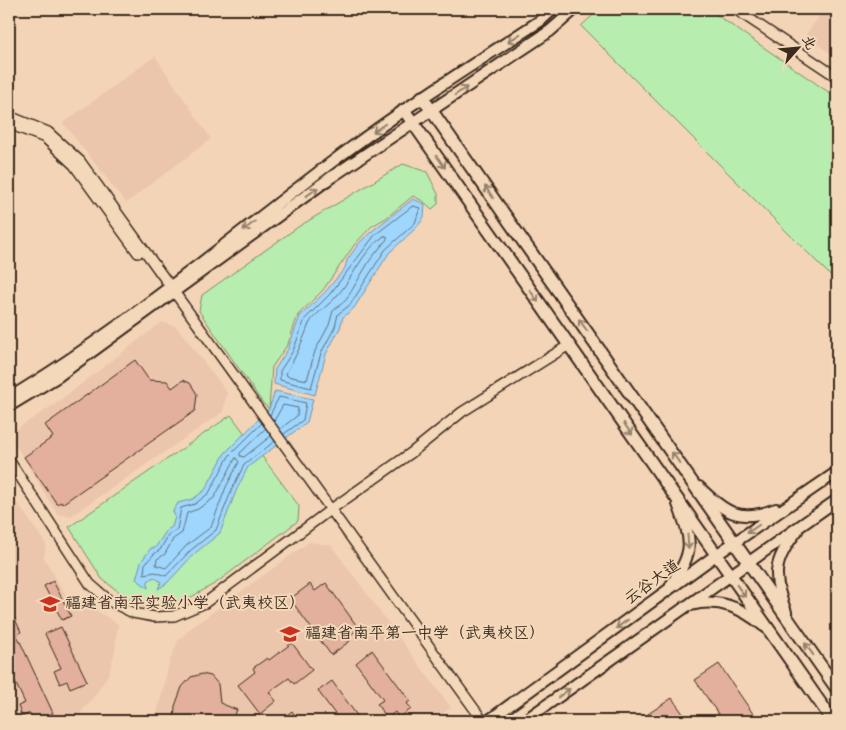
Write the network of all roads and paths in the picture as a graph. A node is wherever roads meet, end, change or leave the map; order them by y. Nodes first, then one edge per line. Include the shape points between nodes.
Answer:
1 (553, 9) edge
2 (575, 9) edge
3 (735, 9) edge
4 (837, 77) edge
5 (422, 97) junction
6 (404, 110) junction
7 (432, 110) junction
8 (9, 116) edge
9 (414, 122) junction
10 (9, 124) edge
11 (169, 291) junction
12 (569, 346) junction
13 (9, 398) edge
14 (9, 406) edge
15 (9, 460) edge
16 (837, 472) edge
17 (689, 476) junction
18 (675, 496) junction
19 (837, 500) edge
20 (791, 503) junction
21 (328, 512) junction
22 (804, 523) junction
23 (735, 542) junction
24 (716, 555) junction
25 (748, 562) junction
26 (730, 575) junction
27 (667, 591) junction
28 (680, 609) junction
29 (789, 619) junction
30 (769, 630) junction
31 (837, 689) edge
32 (476, 721) edge
33 (483, 721) edge
34 (488, 721) edge
35 (524, 721) edge
36 (833, 721) edge

1 -> 5 main road via 540,21
7 -> 2 main road via 550,31
3 - 4 street
5 - 6 main road
5 - 7 main road
6 - 9 main road
6 -> 11 main road
7 - 9 main road
17 -> 7 main road
8 - 11 street via 48,132 80,161
11 -> 9 main road
9 -> 12 main road
10 - 11 street via 45,138 74,165
11 - 13 main road
11 - 14 main road via 57,377
11 - 21 street
12 -> 18 main road
12 - 21 street via 462,412
15 - 21 street via 90,584 112,602 133,613 155,617 174,616 205,603
16 - 20 main road, 云谷大道
17 - 20 main road via 725,510 738,515 758,515
17 - 23 main road
18 - 24 main road
18 -> 27 main road via 690,545 686,561
19 - 22 main road
20 -> 23 main road, 云谷大道
21 - 32 street
21 - 33 street
22 - 25 main road
22 - 29 main road via 780,554 777,564 776,586
23 - 24 main road, 云谷大道
23 - 25 main road
24 - 26 main road
24 - 27 main road, 云谷大道
25 - 26 main road
25 - 29 main road
26 - 28 main road
26 -> 30 main road
27 -> 34 main road, 云谷大道
28 - 30 main road via 701,602 723,603 756,619
35 -> 28 main road
31 -> 29 main road
30 - 36 main road

